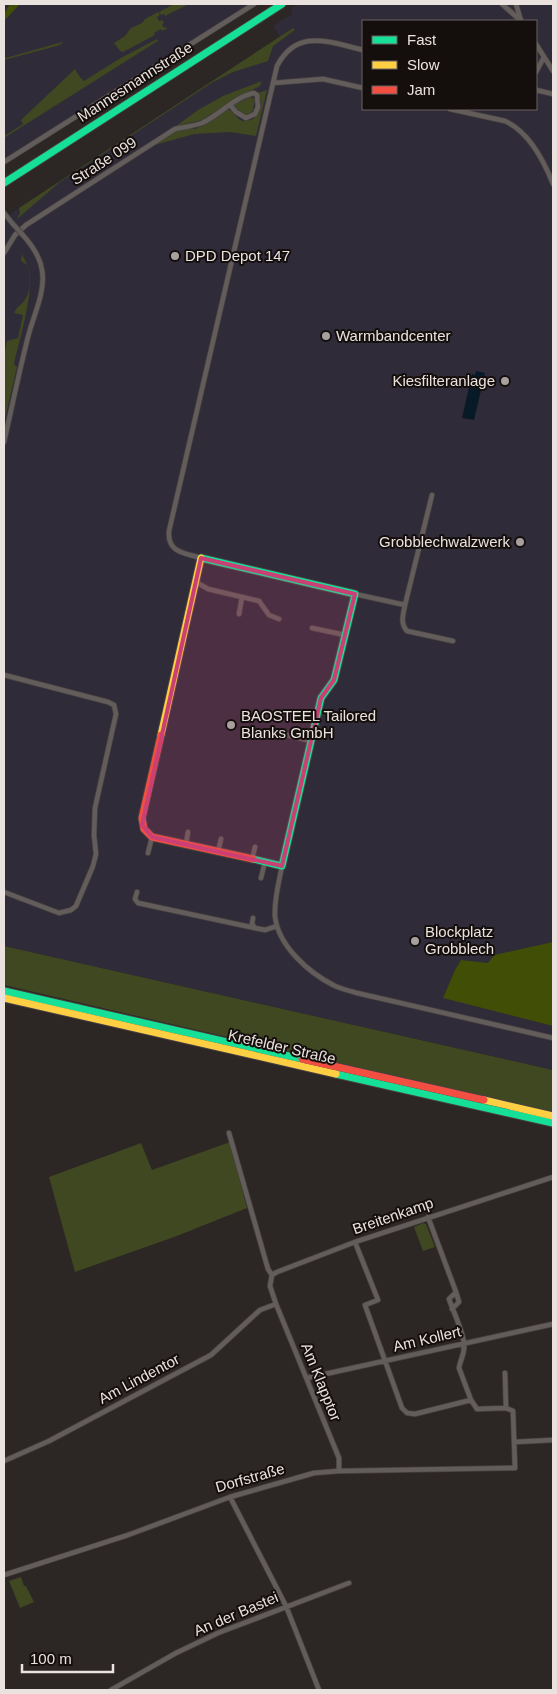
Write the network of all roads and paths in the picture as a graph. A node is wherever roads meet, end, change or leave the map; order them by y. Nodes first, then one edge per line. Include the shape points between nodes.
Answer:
1 (254, 4) edge
2 (282, 4) edge
3 (502, 4) edge
4 (516, 4) edge
5 (520, 20) edge
6 (521, 20) edge
7 (537, 46) edge
8 (362, 50) edge
9 (544, 57) junction
10 (537, 70) edge
11 (553, 71) edge
12 (274, 82) junction
13 (362, 88) edge
14 (537, 90) edge
15 (553, 94) edge
16 (230, 105) junction
17 (455, 110) edge
18 (4, 162) edge
19 (4, 183) edge
20 (553, 184) edge
21 (4, 213) edge
22 (4, 253) edge
23 (4, 442) edge
24 (432, 495) dead end
25 (201, 558) junction
26 (196, 582) junction
27 (355, 594) junction
28 (242, 597) junction
29 (405, 605) junction
30 (239, 614) dead end
31 (279, 619) dead end
32 (312, 628) dead end
33 (345, 635) junction
34 (453, 640) dead end
35 (4, 675) edge
36 (287, 735) dead end
37 (312, 741) junction
38 (188, 832) dead end
39 (152, 837) junction
40 (222, 839) dead end
41 (186, 844) junction
42 (255, 847) dead end
43 (218, 852) junction
44 (148, 853) dead end
45 (252, 860) junction
46 (265, 862) junction
47 (282, 866) junction
48 (261, 878) dead end
49 (4, 892) edge
50 (137, 892) dead end
51 (253, 918) dead end
52 (277, 926) junction
53 (255, 928) junction
54 (4, 991) edge
55 (4, 998) edge
56 (553, 1038) edge
57 (553, 1116) edge
58 (553, 1123) edge
59 (229, 1133) dead end
60 (553, 1177) edge
61 (428, 1217) junction
62 (355, 1242) junction
63 (272, 1275) junction
64 (456, 1292) junction
65 (276, 1304) junction
66 (452, 1309) junction
67 (553, 1324) edge
68 (464, 1344) junction
69 (385, 1362) junction
70 (505, 1373) dead end
71 (307, 1378) junction
72 (471, 1400) junction
73 (506, 1408) junction
74 (553, 1440) edge
75 (514, 1442) junction
76 (4, 1461) edge
77 (339, 1470) junction
78 (230, 1497) junction
79 (4, 1575) edge
80 (349, 1584) dead end
81 (286, 1606) junction
82 (111, 1690) edge
83 (319, 1690) edge

1 - 18 street
2 - 19 main road, Mannesmannstraße
3 - 5 street
4 - 6 street
7 - 9 street
8 - 12 street via 323,41 307,41 281,57
9 - 10 street
9 - 11 street
12 - 13 street via 323,79
12 - 25 street via 169,531 172,547
14 - 15 street
16 - 16 street, Straße 099 via 250,94 257,95 255,114 246,118
16 - 22 street, Straße 099 via 202,123 175,129 26,225
17 - 20 street via 513,125 538,153
21 - 23 street, bridge via 30,243 42,271 42,288
24 - 29 street
25 - 26 main road
25 - 27 main road
26 - 28 street via 208,589
26 - 39 main road via 142,818 146,833
27 - 29 street
27 - 33 main road
28 - 30 street
28 - 31 street via 258,601 269,615
29 - 34 street via 402,620 407,631
32 - 33 street
33 - 37 main road via 334,680 322,698
35 - 49 street via 108,702 114,705 116,714 95,808 95,860 76,906 59,913
36 - 37 street
37 - 47 main road
38 - 41 street
39 - 41 main road
39 - 44 street
40 - 43 street
41 - 43 main road
42 - 45 street
43 - 45 main road
45 - 46 main road
46 - 47 main road
46 - 48 street
47 - 52 street via 275,902
50 - 53 street via 135,899 138,903
51 - 53 street
52 - 53 street via 265,930
52 - 56 street via 284,942 297,958 336,986
54 - 57 main road, Krefelder Straße
55 - 58 main road, Krefelder Straße
59 - 63 street
60 - 61 street, Breitenkamp
61 - 62 street, Breitenkamp
61 - 64 street
62 - 63 street, Breitenkamp
62 - 69 street via 378,1300 364,1305
63 - 65 street via 270,1286
64 - 66 street via 449,1299
64 - 66 street via 459,1302
65 - 71 street, Am Klapptor
65 - 76 street, Am Lindentor via 260,1310 211,1355 49,1441
66 - 68 street
67 - 68 street, Am Kollert
68 - 69 street, Am Kollert
68 - 72 street via 459,1368
69 - 71 street, Am Kollert
69 - 72 street via 402,1408 407,1413 416,1414
70 - 73 street
71 - 77 street, Am Klapptor via 339,1458
72 - 73 street via 481,1410
73 - 75 street via 513,1411
74 - 75 street
75 - 77 street, Dorfstraße via 515,1468
77 - 78 street, Dorfstraße via 314,1473
78 - 79 street, Dorfstraße via 128,1535
78 - 81 street
80 - 81 street, An der Bastei
81 - 82 street, An der Bastei via 176,1653
81 - 83 street

